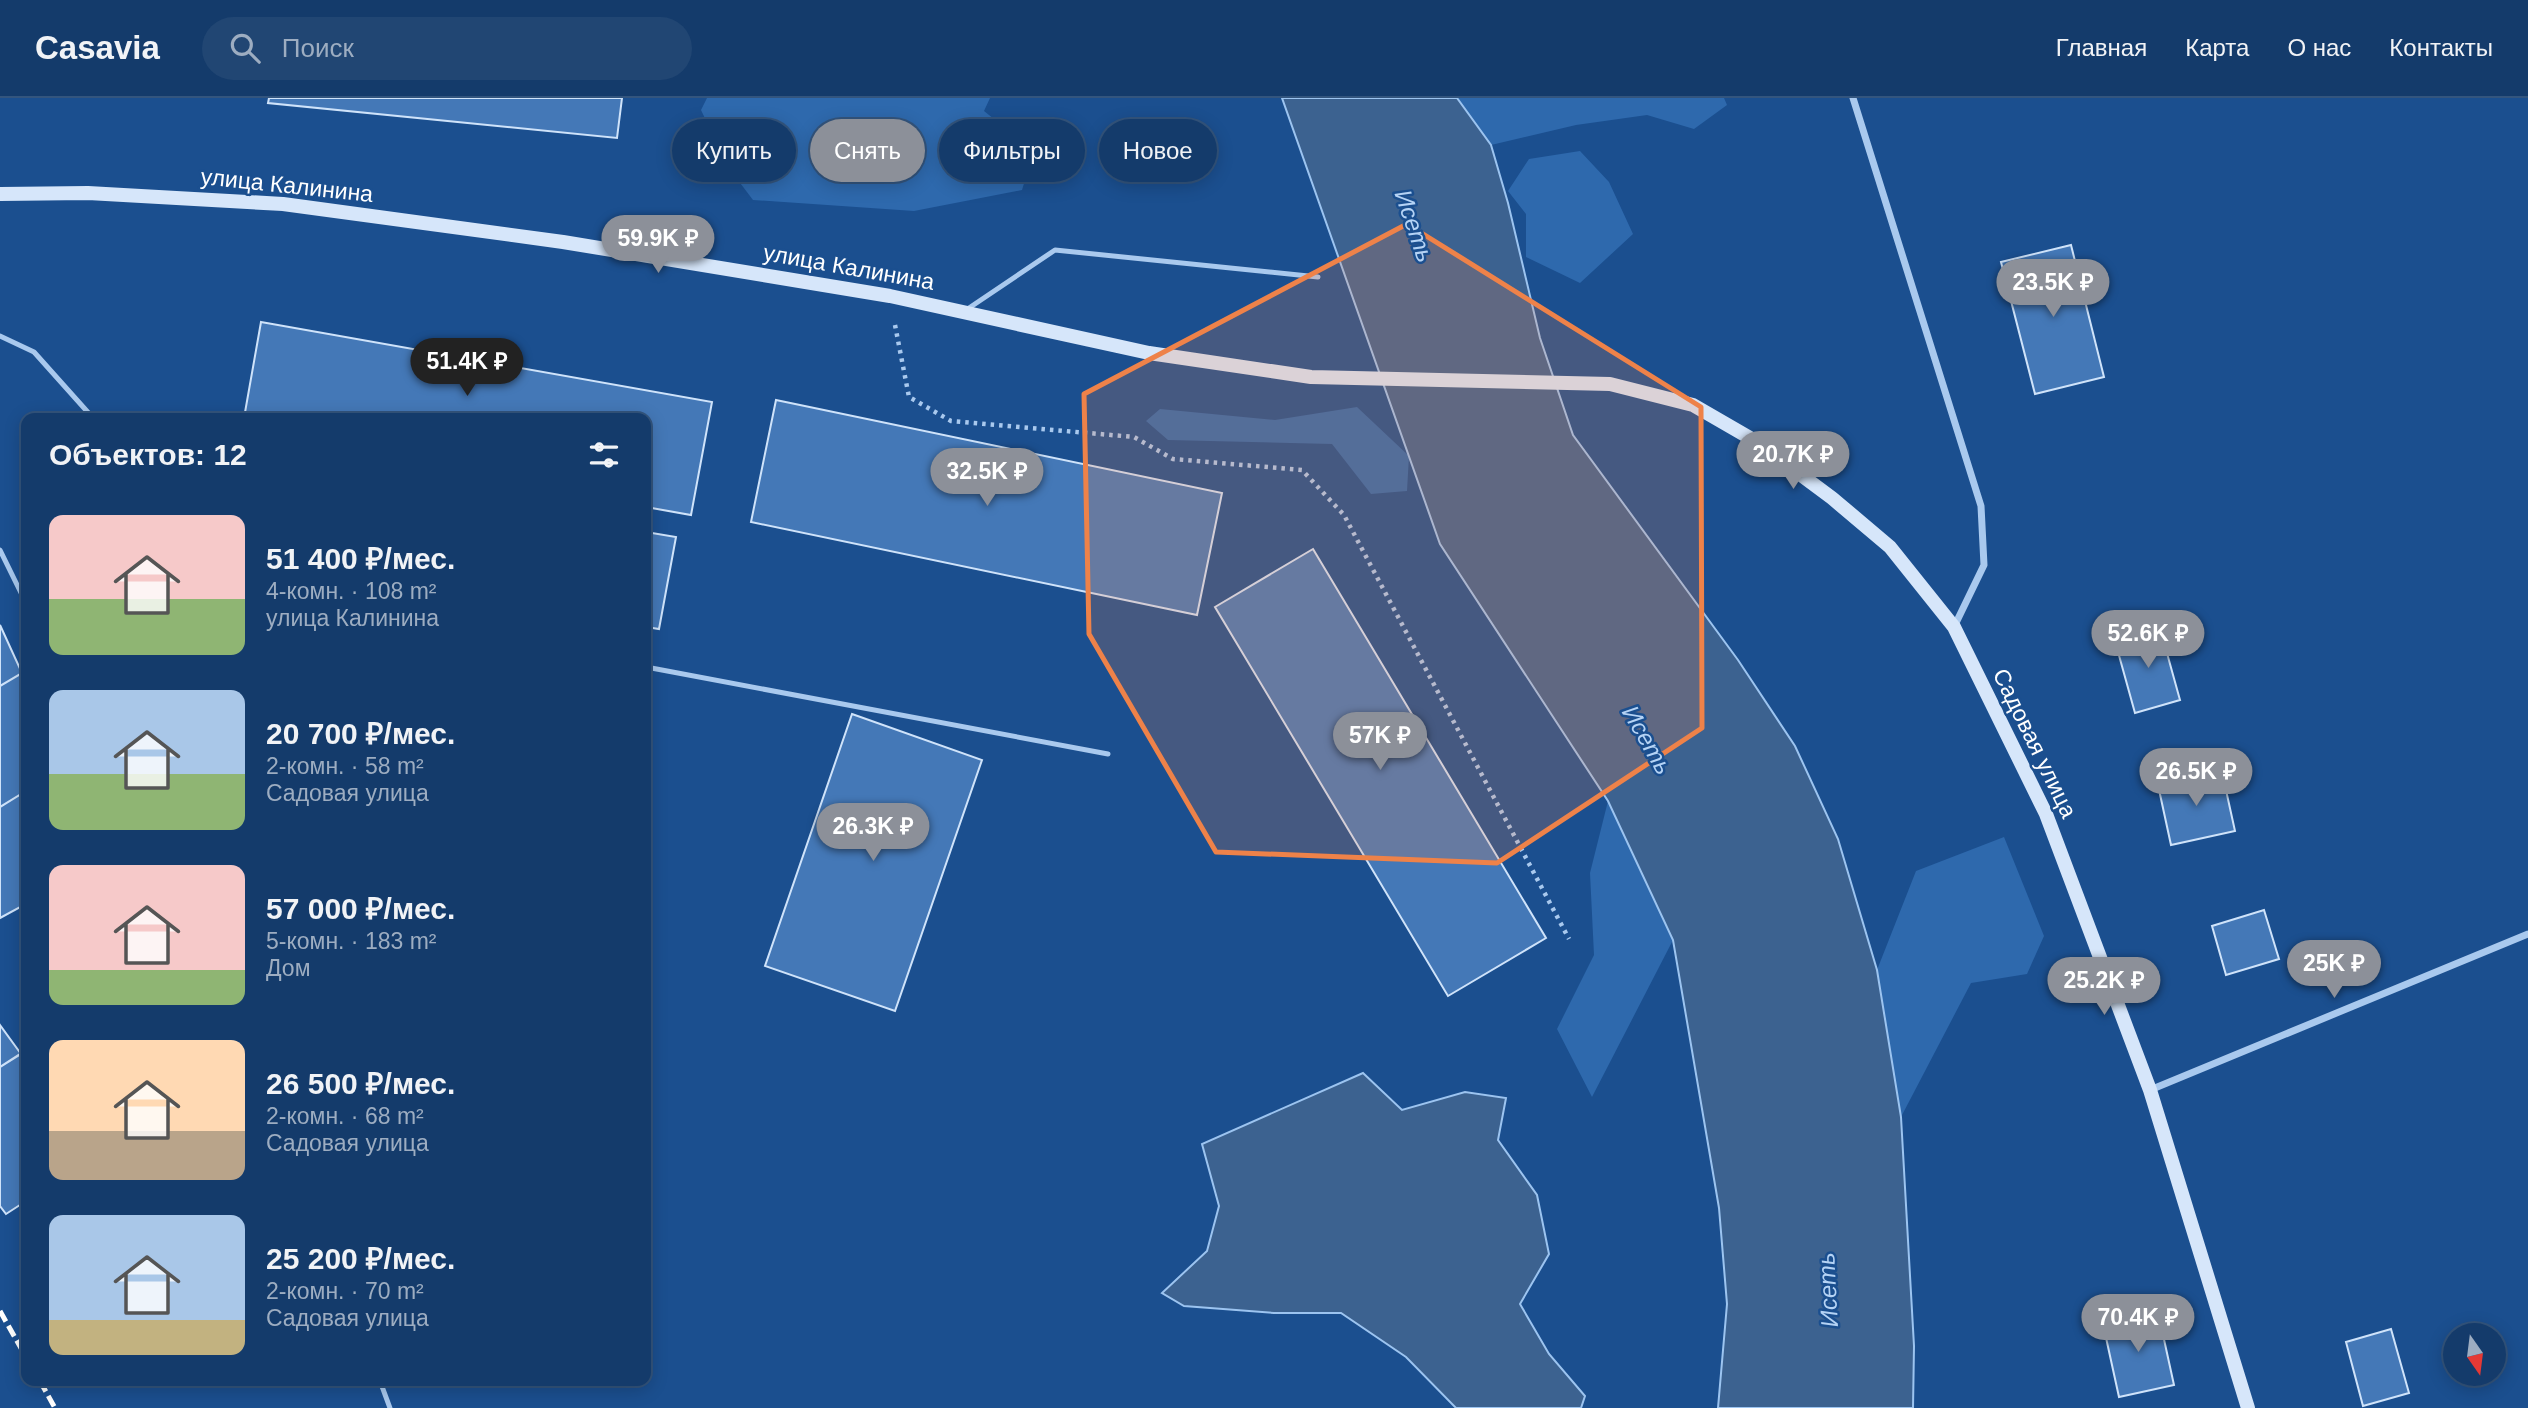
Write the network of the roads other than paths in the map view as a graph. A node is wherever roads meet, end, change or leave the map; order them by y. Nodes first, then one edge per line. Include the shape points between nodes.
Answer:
1 (1853, 98) edge
2 (0, 194) edge
3 (1318, 277) dead end
4 (964, 312) junction
5 (0, 336) edge
6 (1610, 384) joint
7 (89, 413) edge
8 (0, 550) edge
9 (21, 593) edge
10 (1954, 627) junction
11 (651, 668) edge
12 (1108, 754) dead end
13 (2528, 934) edge
14 (2150, 1090) junction
15 (382, 1386) edge
16 (390, 1408) edge
17 (2248, 1408) edge

1 - 10 street via 1981,506 1984,565
2 - 4 main road, улица Калинина via 89,192 283,204 563,242
3 - 4 lane via 1055,250
4 - 6 main road, улица Калинина via 1149,353 1311,377
5 - 7 lane via 34,352
6 - 10 main road, Садовая улица via 1693,405 1756,442 1890,547
8 - 9 lane
10 - 14 main road, Садовая улица via 2046,814
11 - 12 lane
13 - 14 street
14 - 17 main road, Садовая улица
15 - 16 lane

